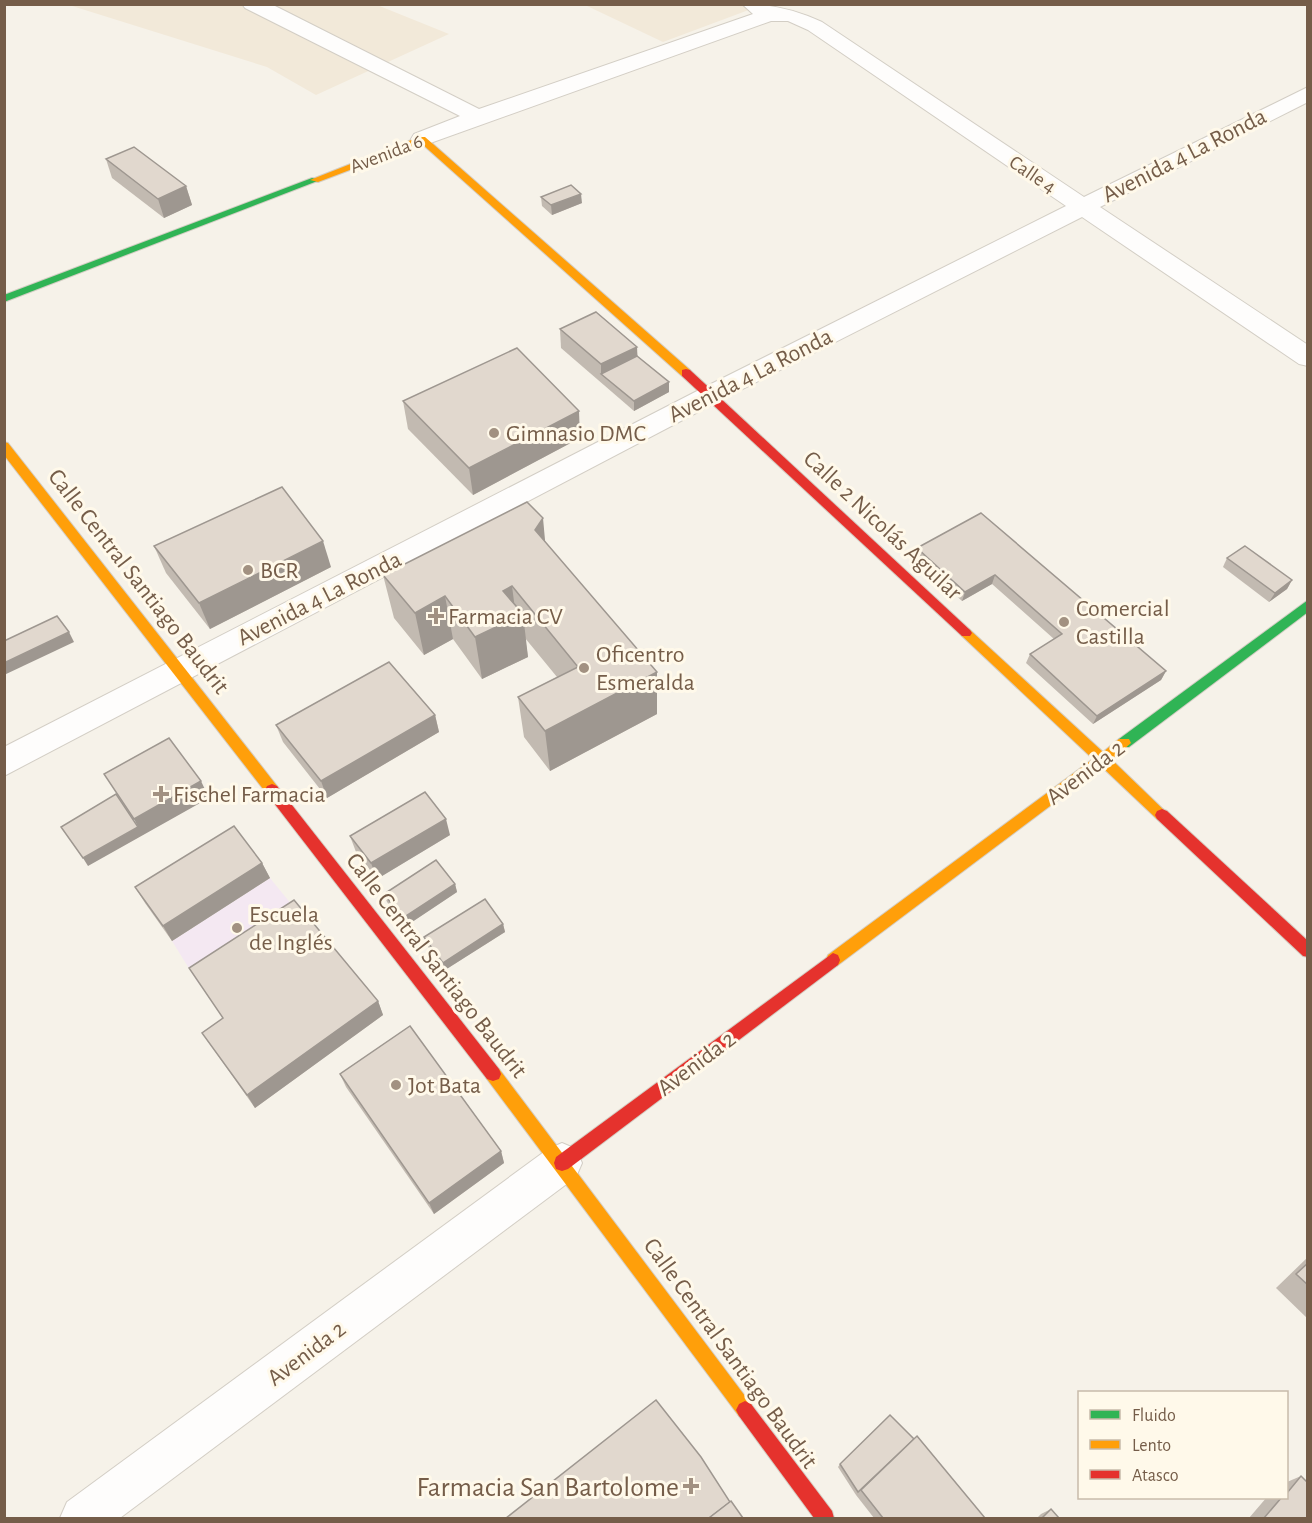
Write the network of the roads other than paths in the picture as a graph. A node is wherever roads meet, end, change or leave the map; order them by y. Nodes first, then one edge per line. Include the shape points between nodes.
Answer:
1 (252, 4) edge
2 (761, 10) edge
3 (1308, 93) edge
4 (478, 117) junction
5 (422, 139) junction
6 (1080, 206) junction
7 (4, 299) edge
8 (1308, 358) edge
9 (710, 395) junction
10 (4, 446) edge
11 (1308, 605) edge
12 (180, 670) junction
13 (1103, 759) junction
14 (4, 762) edge
15 (1308, 951) edge
16 (562, 1163) junction
17 (83, 1518) edge
18 (825, 1518) edge

1 - 4 street
2 - 4 street, Avenida 6
2 - 6 street, Calle 4 via 791,15 815,26
3 - 6 street, Avenida 4 La Ronda
4 - 5 street, Avenida 6
5 - 7 main road, Avenida 6
5 - 9 main road, Calle 2 Nicolás Aguilar
6 - 8 street, Calle 4
6 - 9 street, Avenida 4 La Ronda
9 - 12 street, Avenida 4 La Ronda
9 - 13 main road, Calle 2 Nicolás Aguilar
10 - 12 main road, Calle Central Santiago Baudrit
11 - 13 main road, Avenida 2
12 - 14 street, Avenida 4 La Ronda
12 - 16 main road, Calle Central Santiago Baudrit
13 - 15 main road, Calle 2 Nicolás Aguilar
13 - 16 main road, Avenida 2
16 - 17 street, Avenida 2
16 - 18 main road, Calle Central Santiago Baudrit

